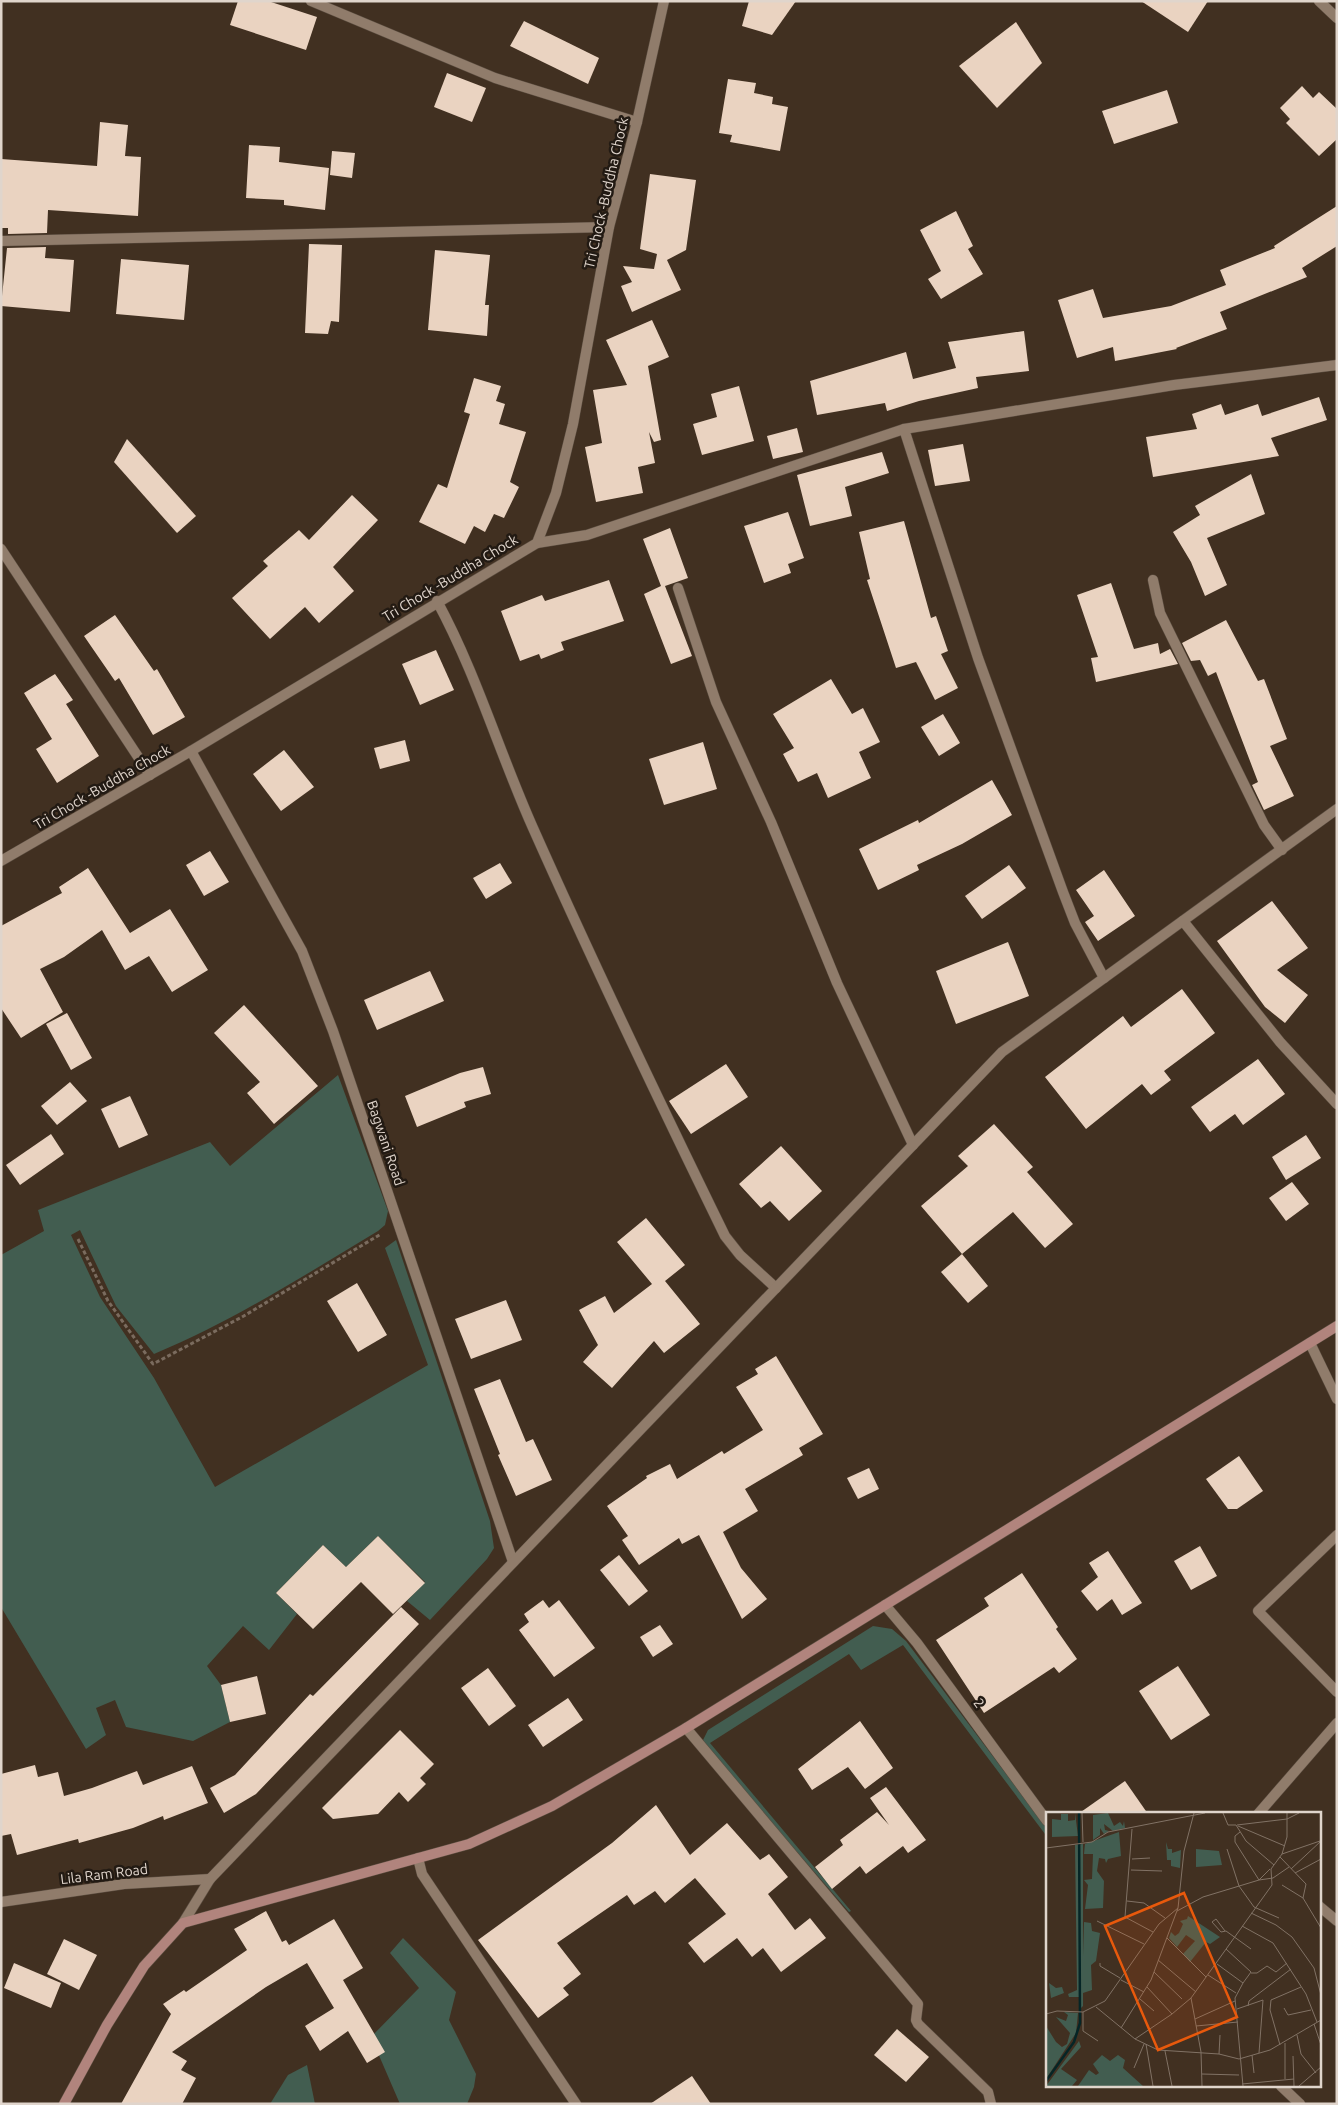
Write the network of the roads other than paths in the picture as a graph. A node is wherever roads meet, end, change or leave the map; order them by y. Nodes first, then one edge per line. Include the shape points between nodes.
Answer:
1 (310, 1) edge
2 (664, 1) edge
3 (1318, 1) edge
4 (1337, 18) edge
5 (637, 122) junction
6 (609, 228) junction
7 (1, 241) edge
8 (1337, 365) edge
9 (904, 429) junction
10 (536, 543) junction
11 (1, 549) edge
12 (1153, 580) dead end
13 (678, 588) dead end
14 (437, 601) junction
15 (191, 751) junction
16 (150, 775) junction
17 (1337, 810) edge
18 (1282, 850) junction
19 (1, 861) edge
20 (1183, 921) junction
21 (1104, 978) junction
22 (1337, 1104) edge
23 (913, 1145) junction
24 (776, 1288) junction
25 (1337, 1326) edge
26 (1310, 1343) junction
27 (1337, 1399) edge
28 (1337, 1535) edge
29 (513, 1562) junction
30 (885, 1605) junction
31 (1337, 1692) edge
32 (1337, 1723) edge
33 (686, 1728) junction
34 (1260, 1812) edge
35 (1046, 1819) edge
36 (418, 1858) junction
37 (210, 1879) junction
38 (1, 1902) edge
39 (1320, 1907) edge
40 (1337, 1920) edge
41 (183, 1923) junction
42 (1283, 2088) edge
43 (64, 2104) edge
44 (576, 2104) edge
45 (991, 2104) edge
46 (1300, 2104) edge

1 - 5 street via 495,78
2 - 5 street, Tri Chock -Buddha Chock
3 - 4 street
5 - 6 street, Tri Chock -Buddha Chock
6 - 7 street
6 - 10 street, Tri Chock -Buddha Chock via 573,424 556,493
8 - 9 street via 1174,385
9 - 10 street via 587,535
9 - 21 street via 978,658 1059,883 1075,923
10 - 14 street, Tri Chock -Buddha Chock
11 - 16 street
12 - 18 street via 1160,613 1264,825
13 - 23 street via 716,702 771,822 837,983
14 - 15 street, Tri Chock -Buddha Chock
14 - 24 street via 492,721 532,826 725,1236 740,1255
15 - 16 street, Tri Chock -Buddha Chock
15 - 29 street, Bagwani Road via 302,951 399,1222
16 - 19 street, Tri Chock -Buddha Chock
17 - 18 street
18 - 20 street
20 - 21 street
20 - 22 street via 1280,1042
21 - 23 street via 1002,1052
23 - 24 street
24 - 29 street
25 - 26 main road
26 - 27 street
26 - 30 main road
28 - 31 street via 1258,1611
29 - 37 street
30 - 33 main road
30 - 35 street, 2 via 917,1642
32 - 34 street
33 - 36 main road via 552,1806 468,1844
33 - 45 street via 918,2004 918,2024 988,2092
36 - 41 main road
36 - 44 street via 422,1874
37 - 38 street, Lila Ram Road via 124,1884
37 - 41 street
39 - 40 street
41 - 43 main road via 144,1966
42 - 46 street

